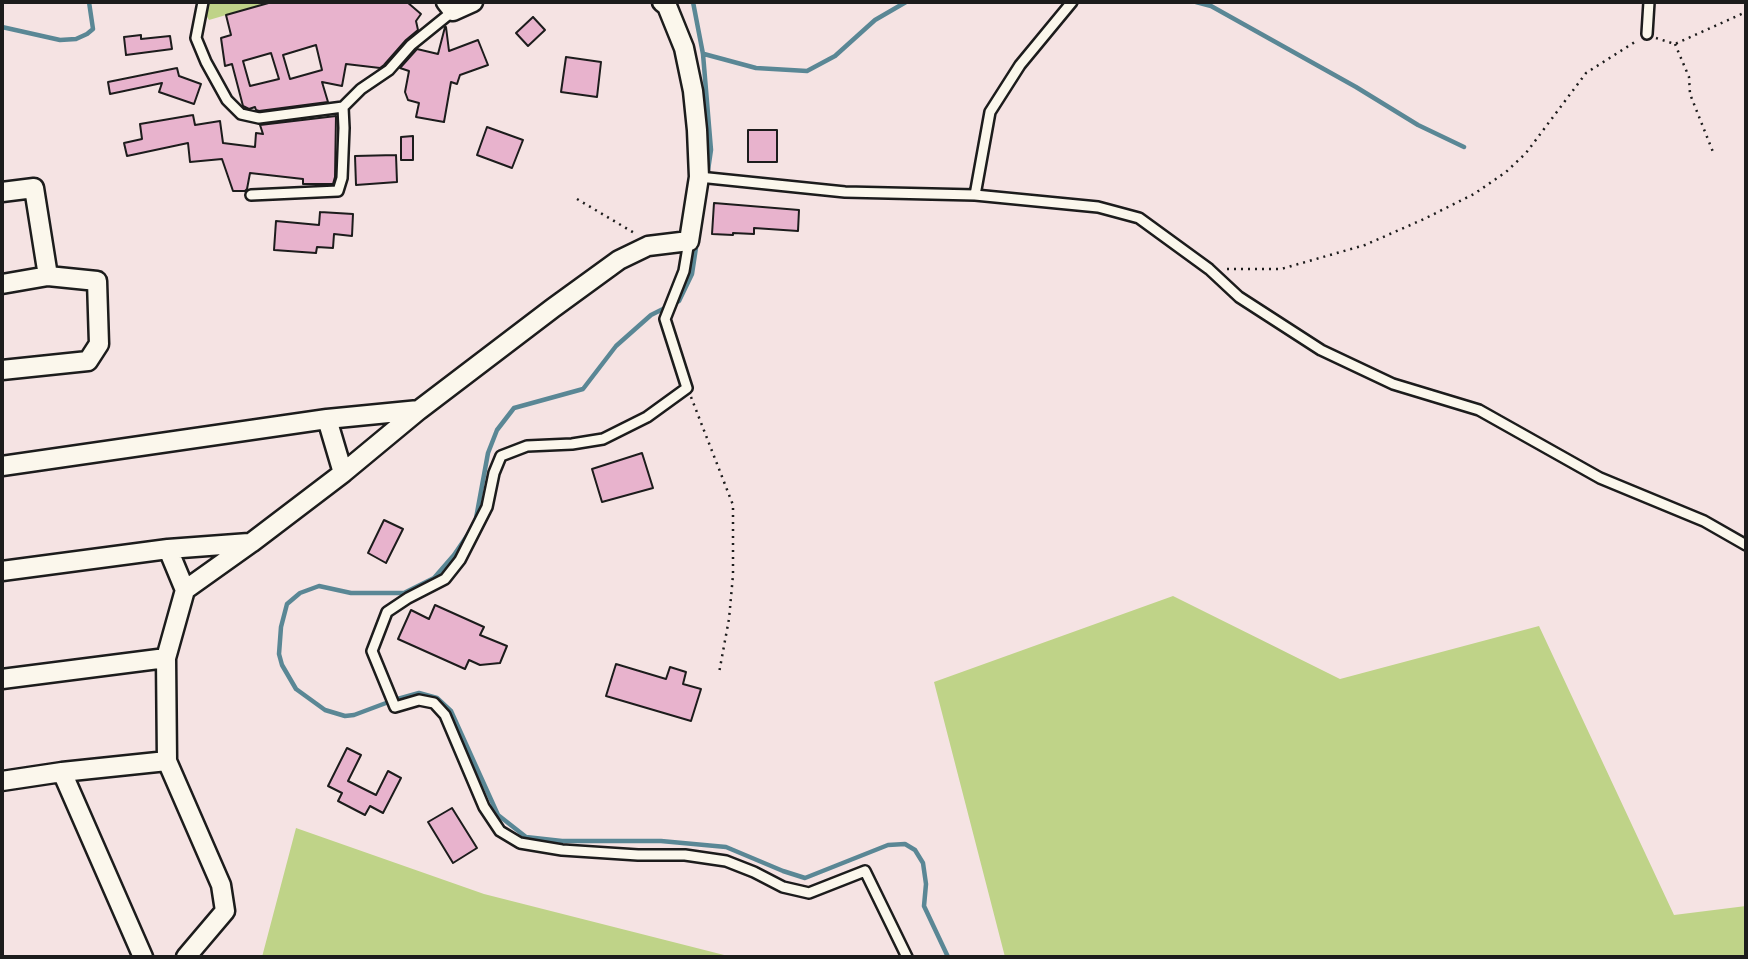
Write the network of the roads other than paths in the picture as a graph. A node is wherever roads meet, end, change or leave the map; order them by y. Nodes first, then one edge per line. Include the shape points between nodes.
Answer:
1 (203, 2) edge
2 (473, 2) edge
3 (662, 2) edge
4 (1072, 2) edge
5 (1650, 2) edge
6 (449, 6) edge
7 (1647, 34) road end
8 (343, 107) junction
9 (699, 177) junction
10 (2, 192) edge
11 (251, 195) dead end
12 (975, 195) junction
13 (689, 241) junction
14 (48, 276) junction
15 (2, 284) edge
16 (2, 370) edge
17 (419, 410) junction
18 (327, 419) junction
19 (2, 466) edge
20 (343, 473) junction
21 (251, 543) junction
22 (1746, 545) edge
23 (168, 549) junction
24 (2, 571) edge
25 (185, 590) junction
26 (166, 658) junction
27 (2, 679) edge
28 (167, 761) junction
29 (62, 772) junction
30 (2, 781) edge
31 (143, 957) edge
32 (186, 957) edge
33 (907, 957) edge

1 - 8 lane via 195,38 227,100 241,114 259,118
2 - 6 street
3 - 9 street via 684,48 693,91
4 - 12 lane via 1020,65 990,112
5 - 7 lane
6 - 8 lane via 389,70
8 - 11 lane via 338,191
9 - 12 lane via 845,192
9 - 13 street
10 - 14 street via 34,188
12 - 22 lane via 1098,207 1139,218 1239,297 1321,350 1392,384 1479,410 1600,478 1704,521
13 - 17 street via 648,246 619,261
13 - 33 lane via 684,271 665,319 687,388 603,439 527,446 501,456 486,507 460,560 445,579 387,612 372,651 395,707 419,700 434,703 445,715 484,807 500,831 520,844 726,861 783,887 809,893 865,871
14 - 15 street
14 - 16 street via 97,281 99,344 88,361
17 - 18 street
17 - 20 street
18 - 19 street
18 - 20 street
20 - 21 street
21 - 23 street
21 - 25 street
23 - 24 street
23 - 25 street
25 - 26 street
26 - 27 street
26 - 28 street
28 - 29 street
28 - 32 street via 221,885 225,911
29 - 30 street
29 - 31 street

